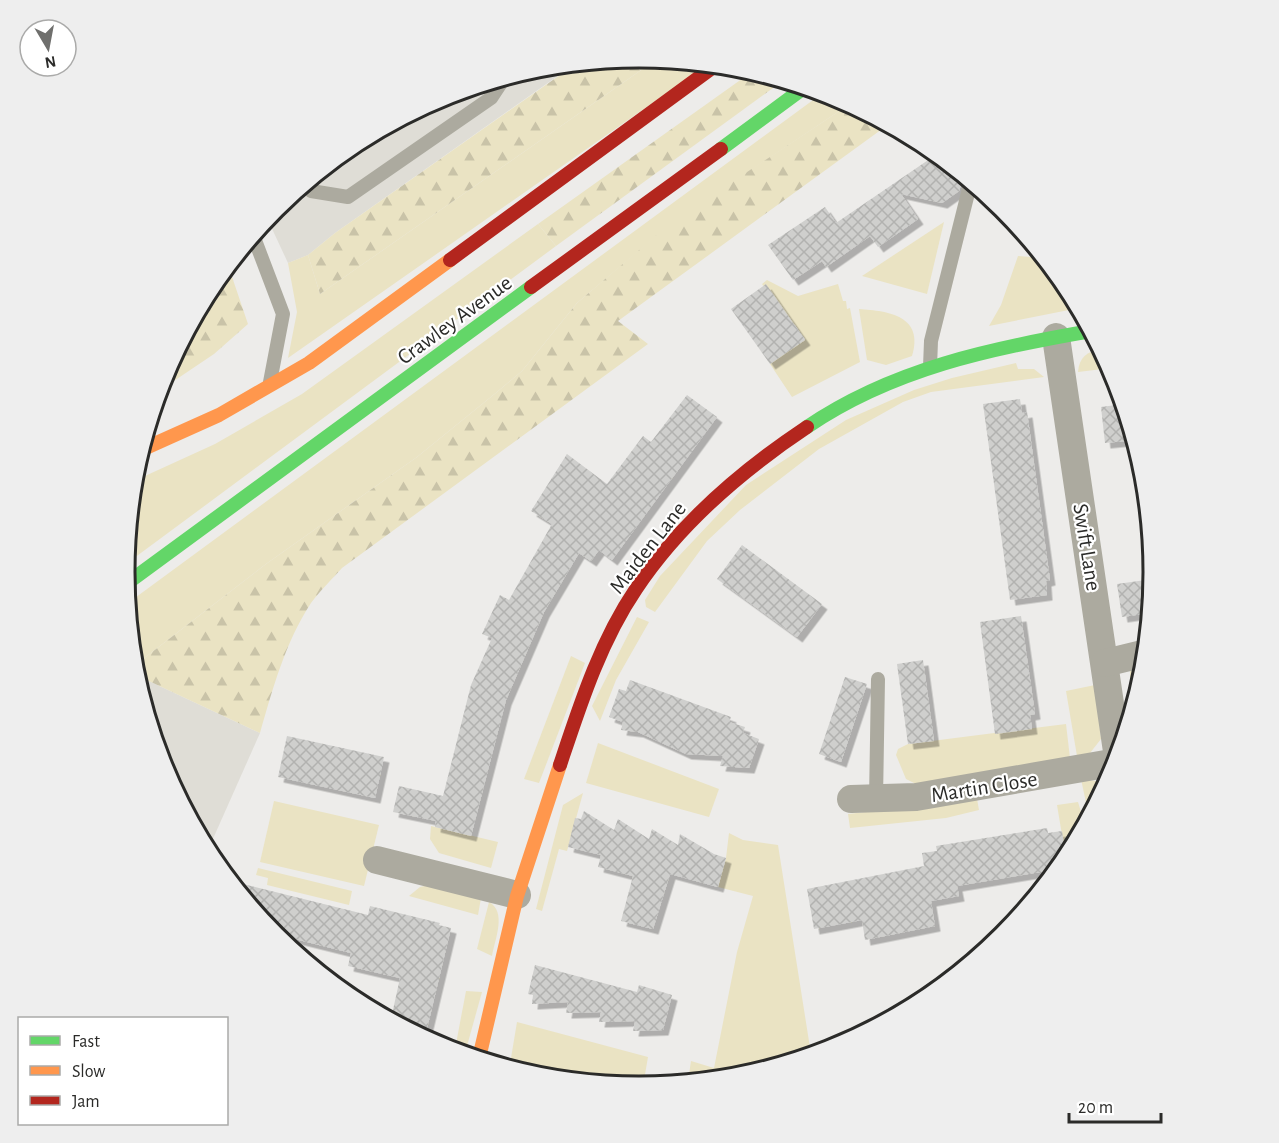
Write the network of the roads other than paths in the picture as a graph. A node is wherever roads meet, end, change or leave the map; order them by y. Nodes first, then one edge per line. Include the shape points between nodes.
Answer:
1 (706, 72) edge
2 (497, 88) edge
3 (797, 93) edge
4 (310, 190) edge
5 (969, 190) edge
6 (257, 244) edge
7 (1083, 332) edge
8 (1056, 337) junction
9 (929, 369) junction
10 (269, 387) junction
11 (152, 445) edge
12 (135, 577) edge
13 (1136, 655) edge
14 (1105, 663) junction
15 (878, 679) dead end
16 (1115, 740) edge
17 (1106, 762) edge
18 (864, 800) joint
19 (377, 860) dead end
20 (517, 896) junction
21 (481, 1050) edge

1 - 10 main road via 342,341
2 - 4 lane via 491,98 348,197
3 - 12 main road, Crawley Avenue
5 - 9 lane via 931,341
6 - 10 lane via 283,314
7 - 8 main road, Maiden Lane
8 - 9 main road, Maiden Lane via 988,351
8 - 14 street, Swift Lane
9 - 20 main road, Maiden Lane via 880,386 780,444 733,480 687,525 636,590 600,656 577,714
10 - 11 main road
13 - 14 street
14 - 16 street, Swift Lane
15 - 18 lane
17 - 18 street, Martin Close via 955,791
19 - 20 street
20 - 21 main road, Maiden Lane

